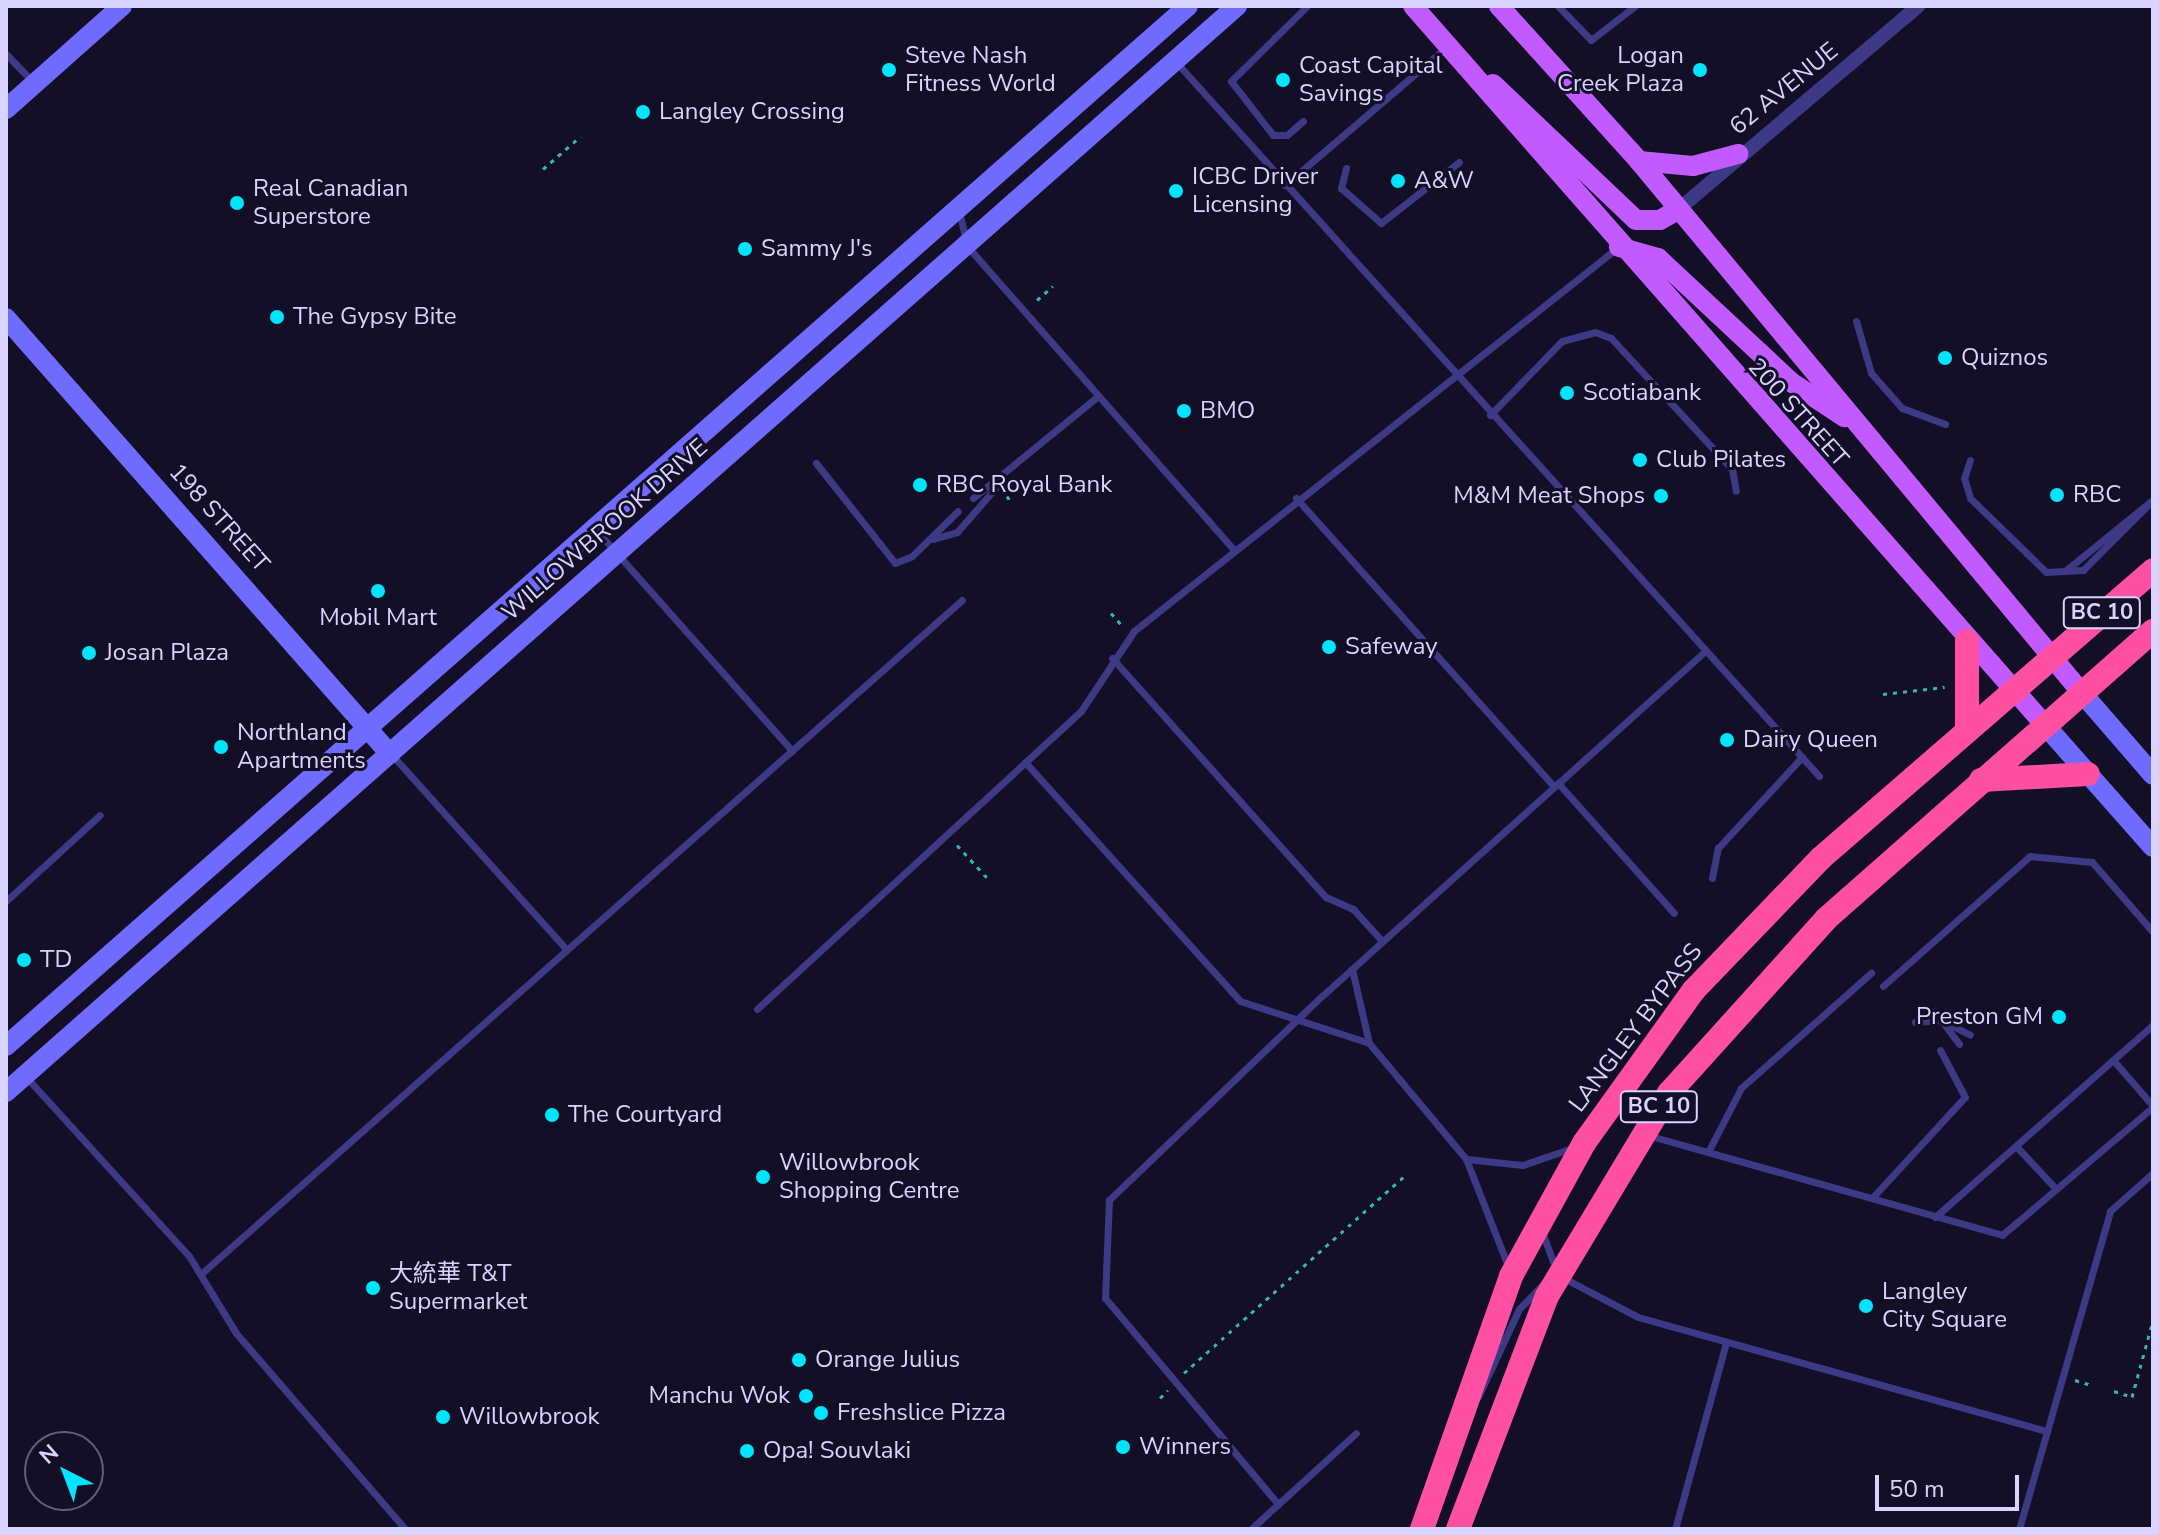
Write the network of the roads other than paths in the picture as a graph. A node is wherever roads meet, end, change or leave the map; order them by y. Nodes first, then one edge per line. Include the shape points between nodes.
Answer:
1 (122, 6) edge
2 (1188, 6) edge
3 (1237, 6) edge
4 (1307, 6) edge
5 (1413, 6) edge
6 (1499, 6) edge
7 (1558, 6) edge
8 (1635, 6) edge
9 (1918, 6) edge
10 (1448, 46) junction
11 (6, 54) edge
12 (1175, 61) junction
13 (35, 84) junction
14 (6, 109) edge
15 (1303, 121) dead end
16 (1738, 154) junction
17 (1639, 161) junction
18 (1459, 162) dead end
19 (1346, 168) dead end
20 (1285, 185) junction
21 (959, 208) junction
22 (1679, 209) junction
23 (967, 246) junction
24 (1619, 247) junction
25 (6, 318) edge
26 (1856, 321) dead end
27 (1454, 375) junction
28 (1098, 396) junction
29 (1490, 415) junction
30 (1945, 424) dead end
31 (1861, 427) junction
32 (1970, 460) dead end
33 (816, 463) dead end
34 (998, 484) junction
35 (1736, 491) dead end
36 (973, 498) dead end
37 (1296, 498) junction
38 (2153, 500) edge
39 (958, 511) dead end
40 (595, 529) junction
41 (931, 539) junction
42 (1232, 548) junction
43 (617, 554) junction
44 (2153, 570) edge
45 (962, 600) dead end
46 (2153, 631) edge
47 (1967, 641) junction
48 (1703, 653) junction
49 (2051, 657) junction
50 (1112, 658) junction
51 (2013, 690) junction
52 (2082, 693) junction
53 (2044, 724) junction
54 (368, 729) junction
55 (1967, 731) junction
56 (792, 751) junction
57 (390, 754) junction
58 (1802, 757) junction
59 (1025, 762) junction
60 (2088, 774) junction
61 (2153, 775) edge
62 (1819, 776) dead end
63 (1979, 780) junction
64 (1556, 785) junction
65 (100, 815) dead end
66 (2153, 847) edge
67 (1712, 878) dead end
68 (6, 901) edge
69 (1674, 913) dead end
70 (2153, 932) edge
71 (1382, 941) junction
72 (567, 950) junction
73 (1352, 969) junction
74 (1871, 973) dead end
75 (1883, 986) dead end
76 (757, 1009) dead end
77 (1298, 1020) junction
78 (1941, 1020) junction
79 (1915, 1022) dead end
80 (2153, 1025) edge
81 (1970, 1035) dead end
82 (1369, 1043) junction
83 (1959, 1044) dead end
84 (6, 1046) edge
85 (1940, 1050) dead end
86 (6, 1057) edge
87 (2113, 1060) junction
88 (25, 1075) junction
89 (6, 1092) edge
90 (2153, 1106) edge
91 (1641, 1134) junction
92 (1584, 1143) junction
93 (2016, 1146) junction
94 (1708, 1152) junction
95 (1466, 1159) junction
96 (2153, 1173) edge
97 (2056, 1189) junction
98 (1872, 1198) junction
99 (1935, 1217) junction
100 (1539, 1221) junction
101 (202, 1273) junction
102 (1558, 1275) junction
103 (1511, 1276) junction
104 (1726, 1342) junction
105 (1459, 1417) junction
106 (2047, 1431) junction
107 (1356, 1433) dead end
108 (1278, 1504) junction
109 (405, 1529) edge
110 (1251, 1529) edge
111 (1422, 1529) edge
112 (1458, 1529) edge
113 (1675, 1529) edge
114 (2019, 1529) edge

1 - 13 main road
2 - 21 main road, WILLOWBROOK DRIVE
3 - 12 main road, WILLOWBROOK DRIVE
4 - 15 lane via 1231,81 1273,135 1287,135
5 - 10 main road, 200 STREET
6 - 17 main road, 200 STREET
7 - 8 lane via 1591,40
9 - 16 street, 62 AVENUE
10 - 20 lane
10 - 22 main road via 1538,122 1636,220 1660,220
10 - 24 main road, 200 STREET
11 - 13 lane
12 - 20 lane
12 - 23 main road, WILLOWBROOK DRIVE
13 - 14 main road
16 - 17 main road via 1693,166
16 - 22 street, 62 AVENUE
17 - 22 main road, 200 STREET
18 - 19 lane via 1381,223 1341,188
20 - 27 lane
21 - 23 lane
21 - 40 main road, WILLOWBROOK DRIVE
22 - 31 main road, 200 STREET
23 - 28 lane
23 - 43 main road, WILLOWBROOK DRIVE
24 - 27 lane
24 - 31 main road via 1658,258 1791,382
24 - 47 main road, 200 STREET
25 - 54 main road, 198 STREET
26 - 30 lane via 1871,373 1902,408
27 - 29 lane
27 - 37 lane
28 - 34 lane
28 - 42 lane
29 - 35 lane via 1562,341 1595,332 1611,338 1732,469
29 - 48 lane
31 - 49 main road, 200 STREET
32 - 38 lane via 1964,478 1970,498 2031,565 2062,574 2083,570
33 - 41 lane via 870,524 889,560 903,561
34 - 36 lane
34 - 41 lane via 957,532
37 - 42 lane
37 - 64 lane
39 - 41 lane
40 - 43 lane
40 - 54 main road, WILLOWBROOK DRIVE
42 - 50 lane
43 - 56 lane
43 - 57 main road, WILLOWBROOK DRIVE
44 - 49 highway, LANGLEY BYPASS / BC 10
45 - 56 lane
46 - 52 highway, BC 10
47 - 51 main road, 200 STREET
47 - 55 highway
48 - 58 lane
48 - 64 lane
49 - 51 highway, LANGLEY BYPASS / BC 10
49 - 52 main road, 200 STREET
50 - 59 lane via 1081,711
50 - 71 lane via 1326,897 1353,909
51 - 53 main road, 200 STREET
51 - 55 highway, LANGLEY BYPASS / BC 10
52 - 53 highway, BC 10
52 - 61 main road, 200 STREET
53 - 60 main road, 200 STREET
53 - 63 highway, BC 10
54 - 57 main road, 198 STREET
54 - 84 main road, WILLOWBROOK DRIVE
55 - 92 highway, LANGLEY BYPASS / BC 10 via 1821,858 1714,969
56 - 72 lane
57 - 72 lane
57 - 88 main road, WILLOWBROOK DRIVE
58 - 62 lane
58 - 67 lane via 1718,848
59 - 76 lane
59 - 77 lane via 1226,988 1240,1001
60 - 63 highway
60 - 66 main road, 200 STREET
63 - 91 highway, BC 10 via 1786,958
64 - 69 lane
64 - 71 lane
65 - 68 lane
70 - 75 lane via 2092,862 2030,856
71 - 73 lane
72 - 101 lane
73 - 77 lane
73 - 82 lane
74 - 94 lane via 1741,1088
77 - 82 lane
77 - 108 lane via 1109,1200 1105,1298
78 - 79 lane
78 - 81 lane
78 - 83 lane
80 - 87 lane
82 - 95 lane
85 - 98 lane via 1965,1097
86 - 88 main road
87 - 90 lane
87 - 93 lane via 2038,1121
88 - 89 main road, WILLOWBROOK DRIVE
88 - 101 lane
90 - 97 lane
91 - 94 lane
91 - 102 highway, BC 10
92 - 95 lane via 1523,1165
92 - 100 highway, LANGLEY BYPASS / BC 10
93 - 97 lane
93 - 99 lane
94 - 98 lane
95 - 103 lane
96 - 106 lane via 2110,1211
97 - 99 lane via 2002,1235
98 - 99 lane
100 - 102 lane
100 - 103 highway, LANGLEY BYPASS / BC 10
101 - 109 lane via 236,1333
102 - 104 lane via 1638,1317
102 - 105 lane via 1519,1309 1486,1389
102 - 112 highway, BC 10
103 - 105 highway, LANGLEY BYPASS / BC 10
104 - 106 lane
104 - 113 lane
105 - 111 highway, LANGLEY BYPASS / BC 10
106 - 114 lane
107 - 108 lane
108 - 110 lane

